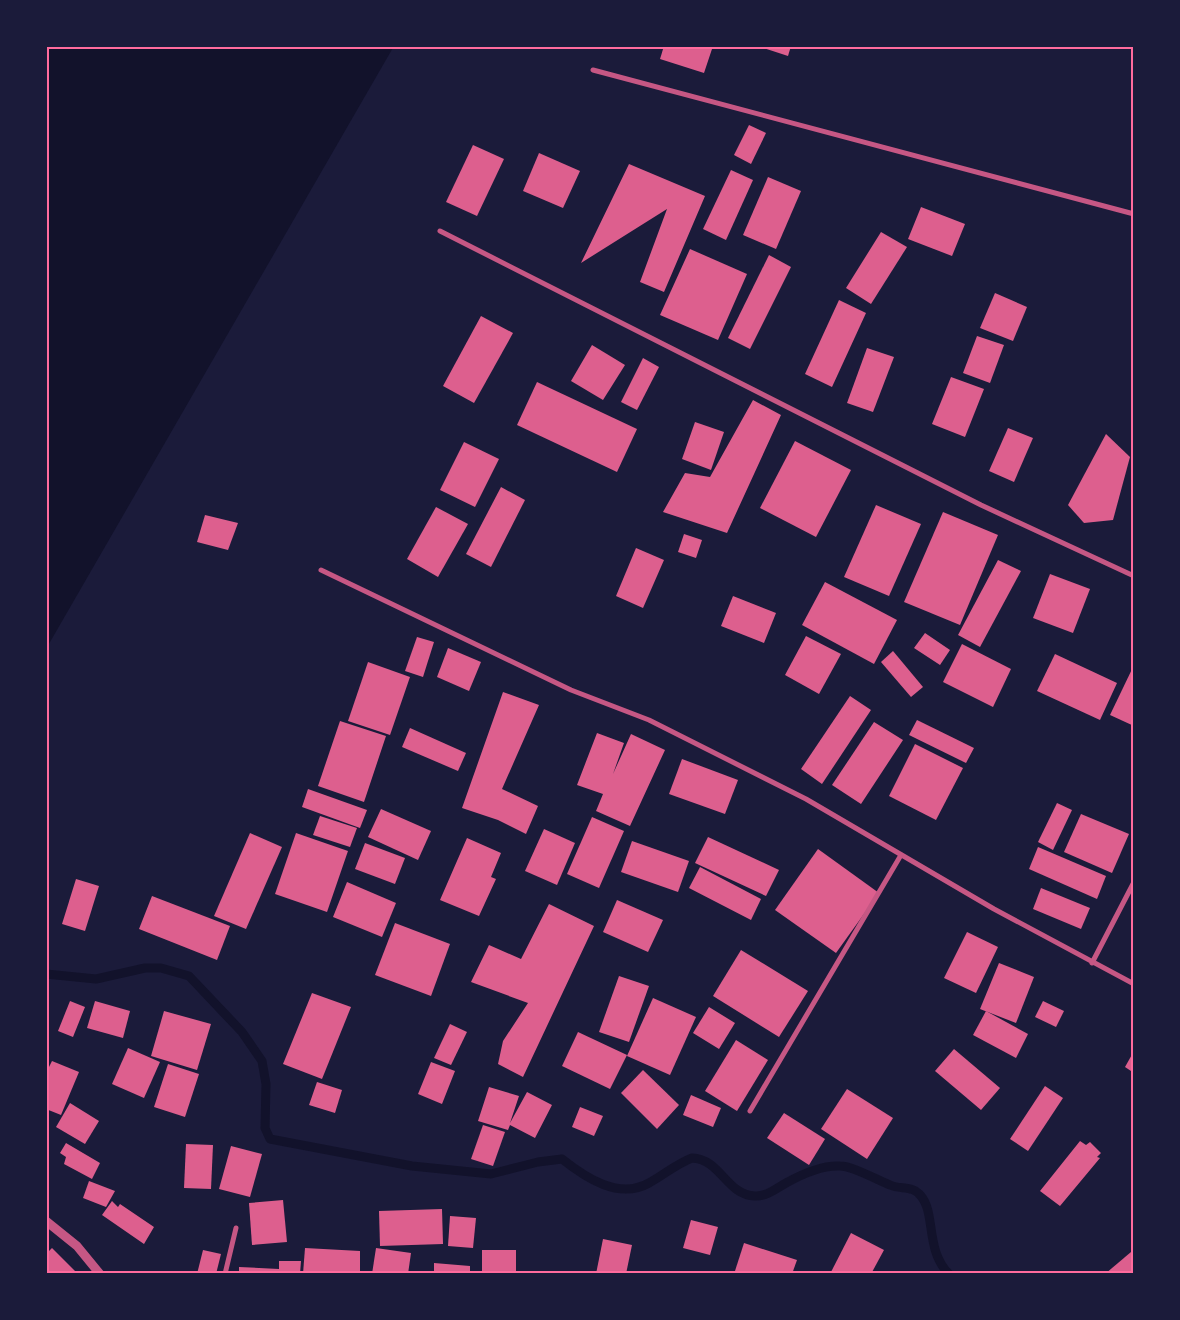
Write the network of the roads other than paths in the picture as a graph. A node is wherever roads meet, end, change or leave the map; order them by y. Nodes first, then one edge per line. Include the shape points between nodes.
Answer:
1 (593, 70) dead end
2 (1134, 214) edge
3 (440, 230) dead end
4 (321, 570) dead end
5 (1134, 576) edge
6 (901, 856) junction
7 (1134, 882) edge
8 (1092, 963) junction
9 (1134, 984) edge
10 (750, 1112) dead end
11 (46, 1221) edge
12 (236, 1228) dead end
13 (100, 1274) edge
14 (224, 1274) edge

1 - 2 street
3 - 5 street via 981,505
4 - 6 street via 571,690 649,720 806,799
6 - 8 street
6 - 10 street
7 - 8 street
8 - 9 street
11 - 13 street via 77,1246
12 - 14 street

